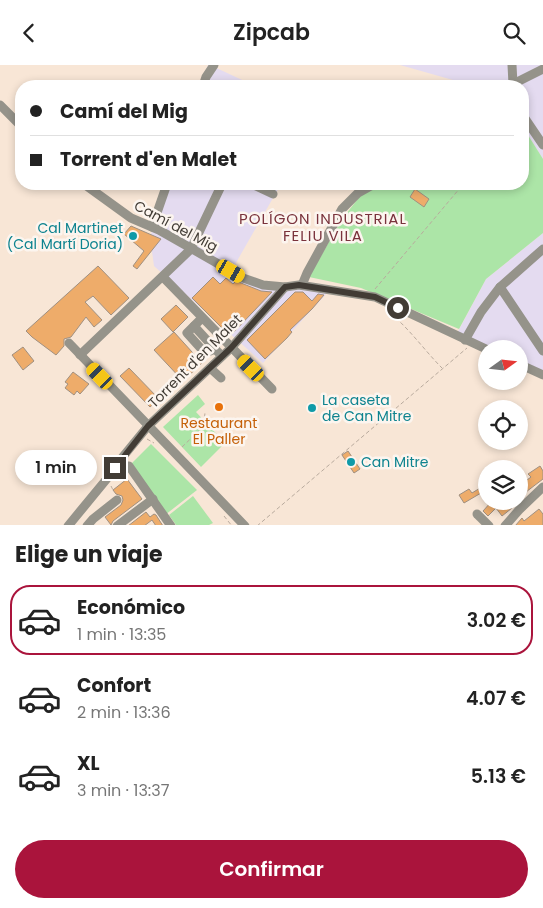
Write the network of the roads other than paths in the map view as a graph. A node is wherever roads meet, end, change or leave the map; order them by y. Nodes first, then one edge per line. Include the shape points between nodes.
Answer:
1 (214, 65) edge
2 (512, 65) edge
3 (543, 69) edge
4 (206, 80) edge
5 (514, 80) edge
6 (523, 80) edge
7 (0, 105) edge
8 (15, 120) edge
9 (529, 124) edge
10 (543, 145) edge
11 (92, 190) edge
12 (165, 190) edge
13 (219, 190) edge
14 (265, 190) edge
15 (363, 190) edge
16 (273, 194) dead end
17 (152, 227) junction
18 (192, 249) junction
19 (543, 249) edge
20 (163, 277) junction
21 (302, 285) junction
22 (285, 287) junction
23 (500, 287) junction
24 (202, 318) junction
25 (204, 336) junction
26 (469, 341) junction
27 (69, 343) dead end
28 (196, 343) junction
29 (478, 345) edge
30 (231, 348) junction
31 (543, 351) edge
32 (80, 355) junction
33 (222, 356) junction
34 (210, 368) junction
35 (528, 368) edge
36 (543, 375) edge
37 (221, 378) dead end
38 (272, 389) dead end
39 (148, 426) junction
40 (115, 468) junction
41 (543, 487) edge
42 (153, 499) junction
43 (117, 500) dead end
44 (477, 514) dead end
45 (68, 525) edge
46 (87, 525) edge
47 (117, 525) edge
48 (171, 525) edge
49 (244, 525) edge
50 (489, 525) edge
51 (505, 525) edge

1 - 4 street
2 - 5 street
3 - 6 street
7 - 8 street
9 - 10 street
11 - 17 street, Camí del Mig via 131,218
12 - 17 street
13 - 18 street
14 - 16 street
15 - 21 street via 342,209
17 - 18 street, Camí del Mig
18 - 20 street
18 - 22 street, Camí del Mig via 243,278 263,285
19 - 23 street
20 - 24 street
20 - 32 street
21 - 22 street, Camí del Mig
21 - 26 street, Camí del Mig via 375,297
22 - 30 street, Torrent d'en Malet
23 - 26 street via 481,312
23 - 31 street
24 - 25 street
24 - 30 street
25 - 28 street
25 - 28 street via 205,353
25 - 28 street via 187,333
25 - 33 street
26 - 29 street, Camí del Mig
27 - 32 street
30 - 33 street, Torrent d'en Malet
30 - 38 street
32 - 39 street
33 - 34 street, Torrent d'en Malet
34 - 37 street
34 - 39 street, Torrent d'en Malet
35 - 36 street
39 - 40 street, Torrent d'en Malet
39 - 49 street
40 - 42 street via 129,466
40 - 45 street, Torrent d'en Malet
41 - 51 street
42 - 47 street
42 - 48 street
43 - 46 street
44 - 50 street

